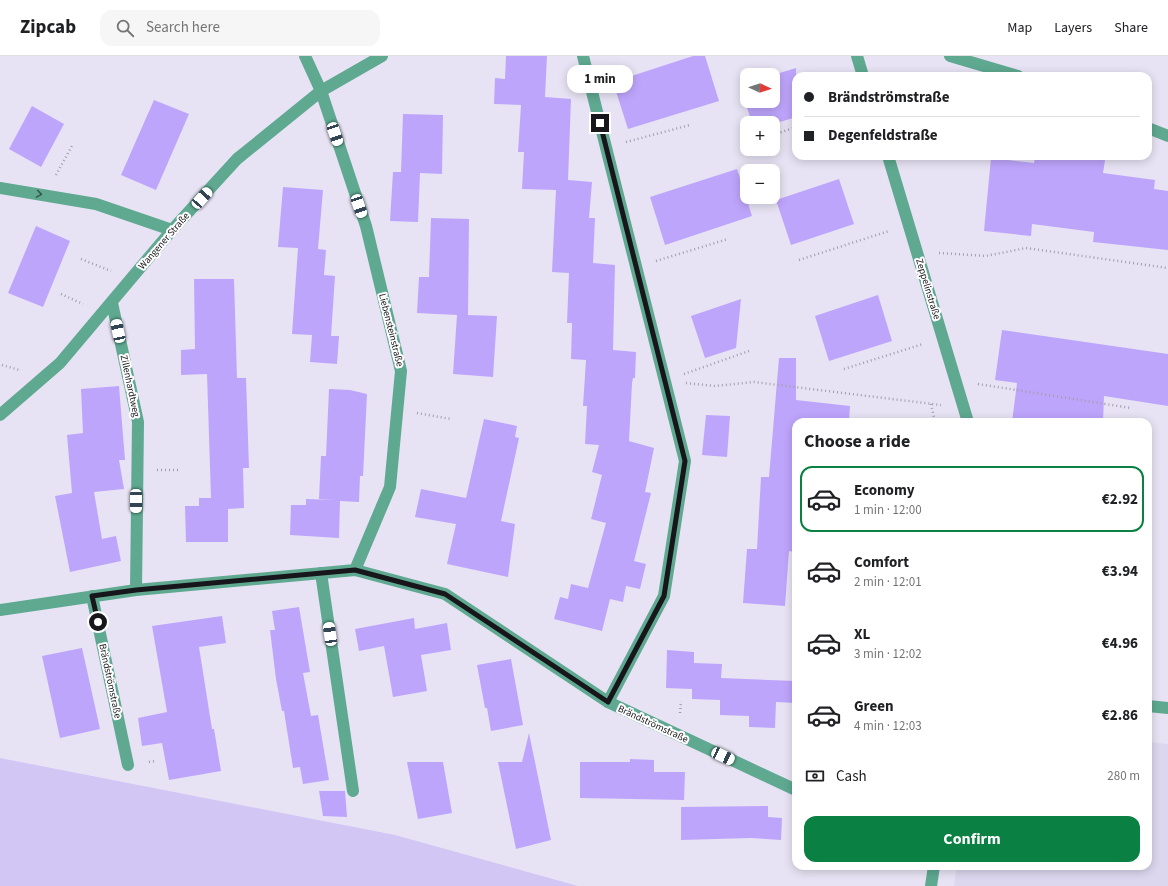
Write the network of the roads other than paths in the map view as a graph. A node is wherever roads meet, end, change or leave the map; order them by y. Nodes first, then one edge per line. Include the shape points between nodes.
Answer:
1 (305, 56) edge
2 (382, 56) edge
3 (583, 56) edge
4 (857, 56) edge
5 (950, 56) edge
6 (862, 72) edge
7 (1004, 72) edge
8 (321, 91) junction
9 (1152, 130) edge
10 (1168, 136) edge
11 (889, 160) edge
12 (0, 188) edge
13 (172, 230) junction
14 (112, 303) junction
15 (0, 415) edge
16 (967, 418) edge
17 (355, 570) junction
18 (321, 573) junction
19 (136, 590) junction
20 (92, 596) junction
21 (0, 610) edge
22 (608, 702) junction
23 (1152, 706) edge
24 (1168, 708) edge
25 (128, 766) dead end
26 (792, 788) edge
27 (353, 791) dead end
28 (933, 870) edge
29 (931, 886) edge

1 - 8 street, Liebensteinstraße
2 - 8 street, Wangener Straße
3 - 22 street via 685,461 664,596
4 - 6 street
5 - 7 street
8 - 13 street, Wangener Straße via 237,160
8 - 17 street, Liebensteinstraße via 366,226 401,371 390,487
9 - 10 street
11 - 16 street, Zeppelinstraße
12 -> 13 street via 96,204
13 - 14 street, Wangener Straße
14 - 15 street, Wangener Straße via 60,363
14 - 19 street, Zillenhardtweg via 138,422
17 - 18 street, Brändströmstraße
17 - 22 street, Brändströmstraße via 445,594
18 - 19 street, Brändströmstraße
18 - 27 street
19 - 20 street, Brändströmstraße
20 - 21 street, Brändströmstraße
20 - 25 street, Brändströmstraße
22 - 26 street, Brändströmstraße
23 - 24 street
28 - 29 street

